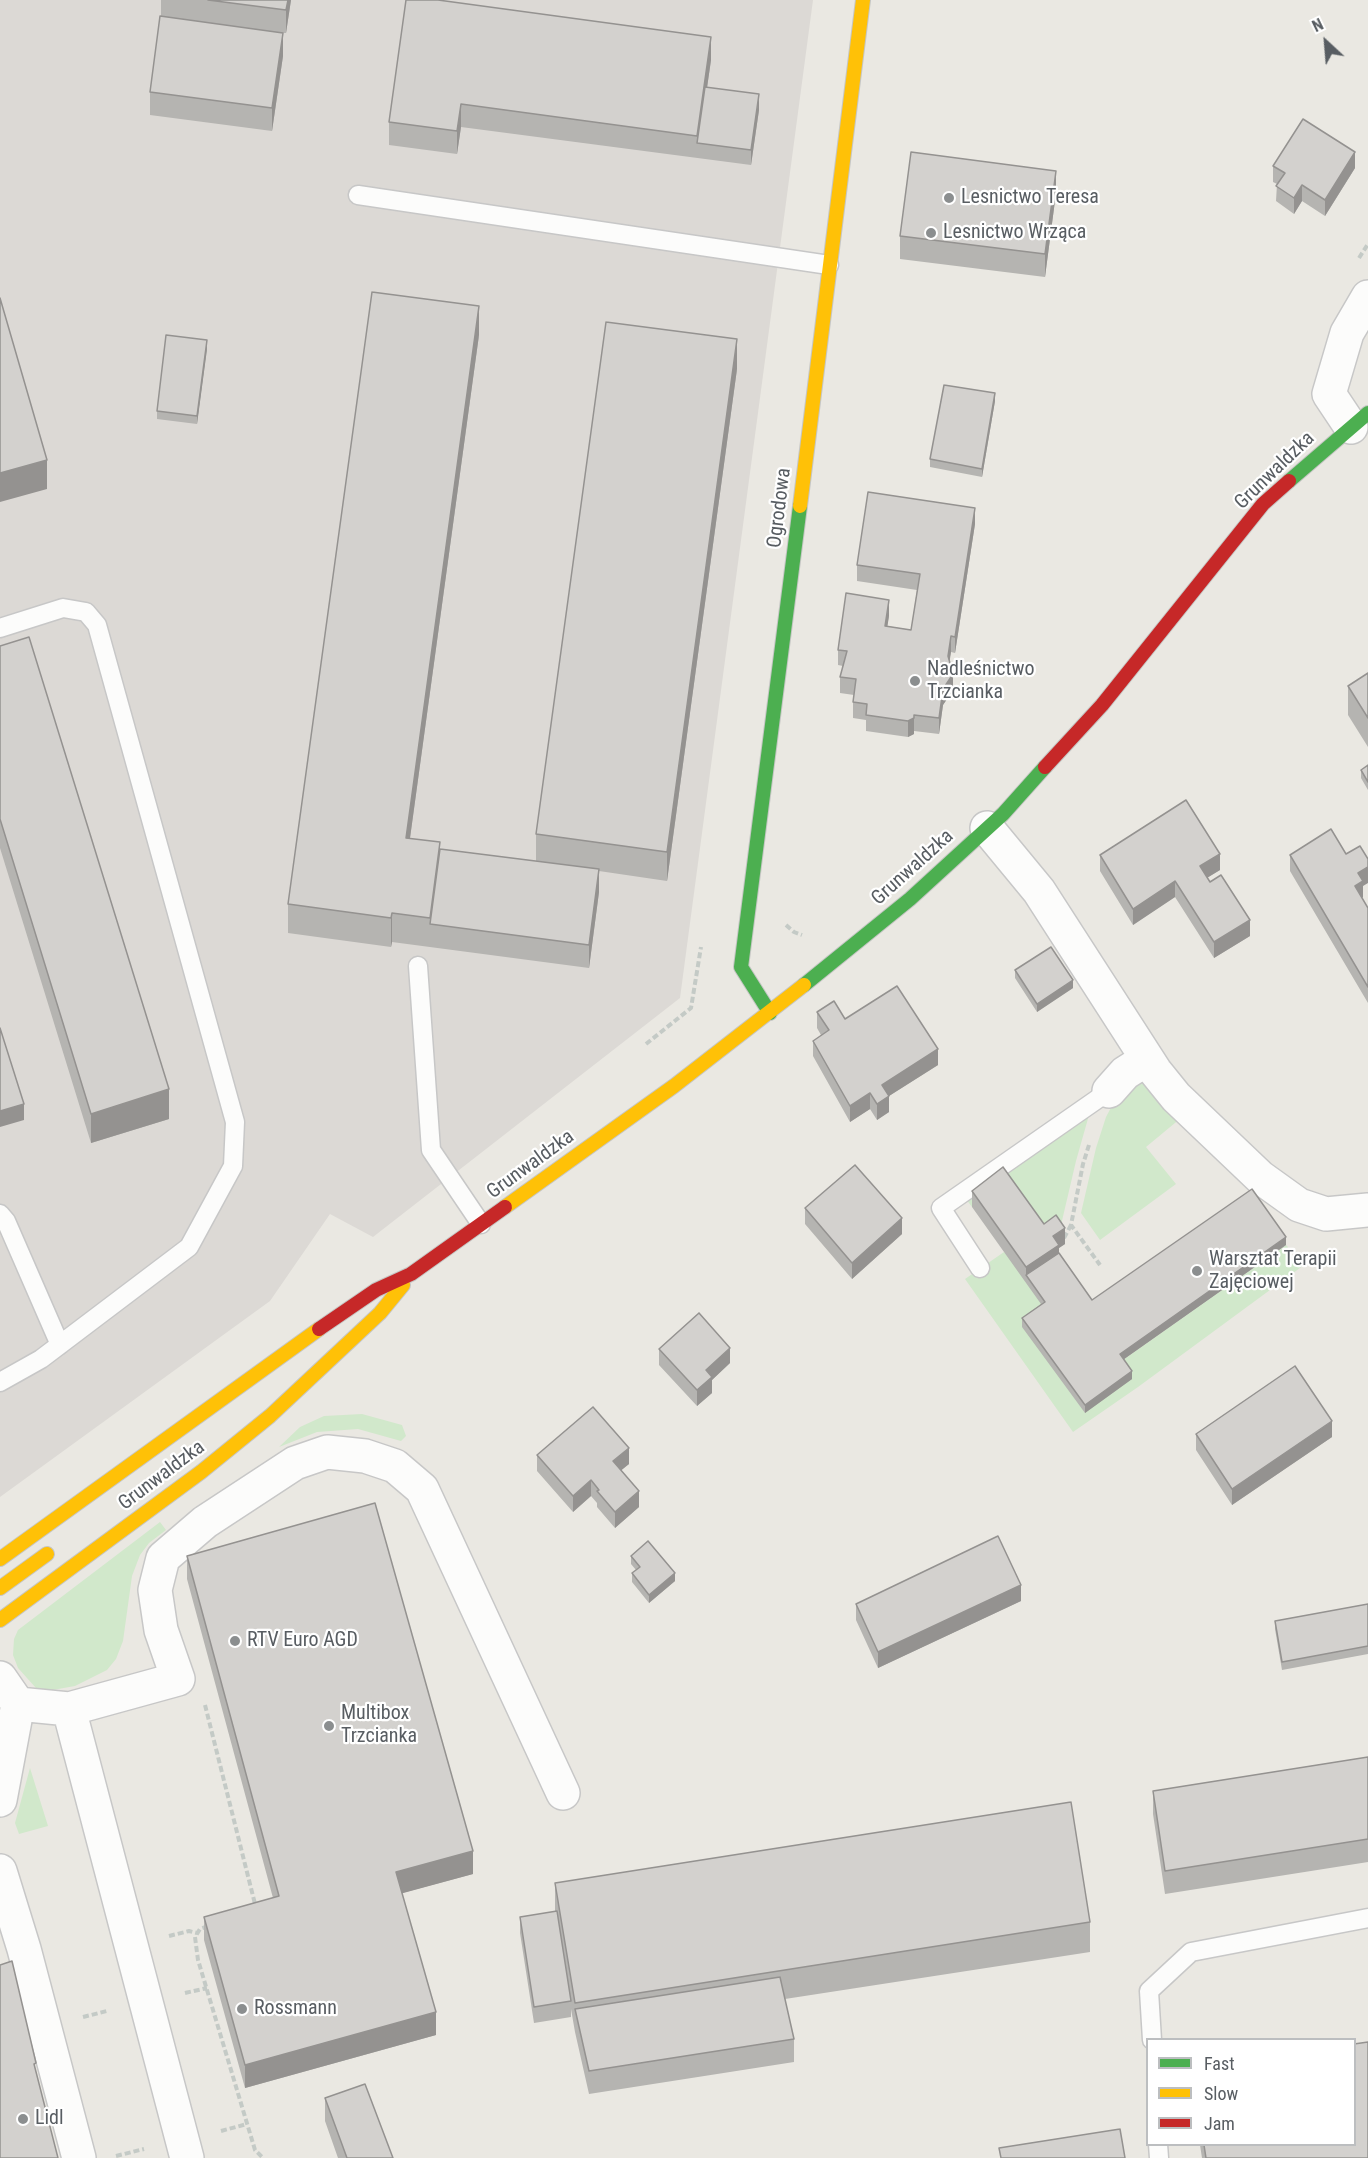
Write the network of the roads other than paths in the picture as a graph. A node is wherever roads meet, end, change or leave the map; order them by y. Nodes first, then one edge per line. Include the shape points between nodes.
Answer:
1 (863, 0) edge
2 (358, 195) dead end
3 (829, 266) junction
4 (1368, 297) edge
5 (1359, 420) edge
6 (0, 628) edge
7 (987, 828) junction
8 (418, 966) dead end
9 (770, 1013) junction
10 (1147, 1059) junction
11 (1109, 1091) joint
12 (1368, 1210) edge
13 (0, 1214) edge
14 (481, 1224) junction
15 (980, 1268) dead end
16 (411, 1274) junction
17 (60, 1345) junction
18 (275, 1360) junction
19 (0, 1382) edge
20 (252, 1394) dead end
21 (58, 1545) dead end
22 (0, 1559) edge
23 (0, 1588) edge
24 (0, 1620) edge
25 (9, 1691) edge
26 (69, 1709) junction
27 (563, 1792) dead end
28 (0, 1800) edge
29 (0, 1871) edge
30 (1368, 1918) edge
31 (1152, 2038) edge
32 (79, 2158) edge
33 (188, 2158) edge

1 - 3 main road, Ogrodowa
2 - 3 lane
3 - 9 main road, Ogrodowa via 741,967
4 - 5 street via 1347,333 1329,394
5 - 7 main road, Grunwaldzka via 1263,504 1102,705
6 - 17 lane via 63,608 86,612 97,625 235,1122 232,1166 189,1247
7 - 9 main road, Grunwaldzka via 910,899
7 - 10 street via 1039,891
8 - 14 lane via 431,1150
9 - 14 main road, Grunwaldzka
10 - 11 street via 1125,1073
10 - 12 street via 1176,1097 1260,1177 1299,1206 1326,1214
11 - 15 lane via 941,1208
13 - 17 lane
14 - 16 main road, Grunwaldzka
16 - 18 main road, Grunwaldzka via 376,1290
16 - 24 main road, Grunwaldzka via 380,1313 270,1416 201,1472
17 - 19 lane
18 - 20 main road
18 - 22 main road, Grunwaldzka
21 - 23 main road
25 - 26 street
25 - 28 street
26 - 27 street via 178,1679 161,1630 155,1590 163,1558 205,1522 295,1463 327,1452 365,1456 395,1466 422,1489
26 - 33 street
29 - 32 street
30 - 31 lane via 1191,1952 1149,1991

